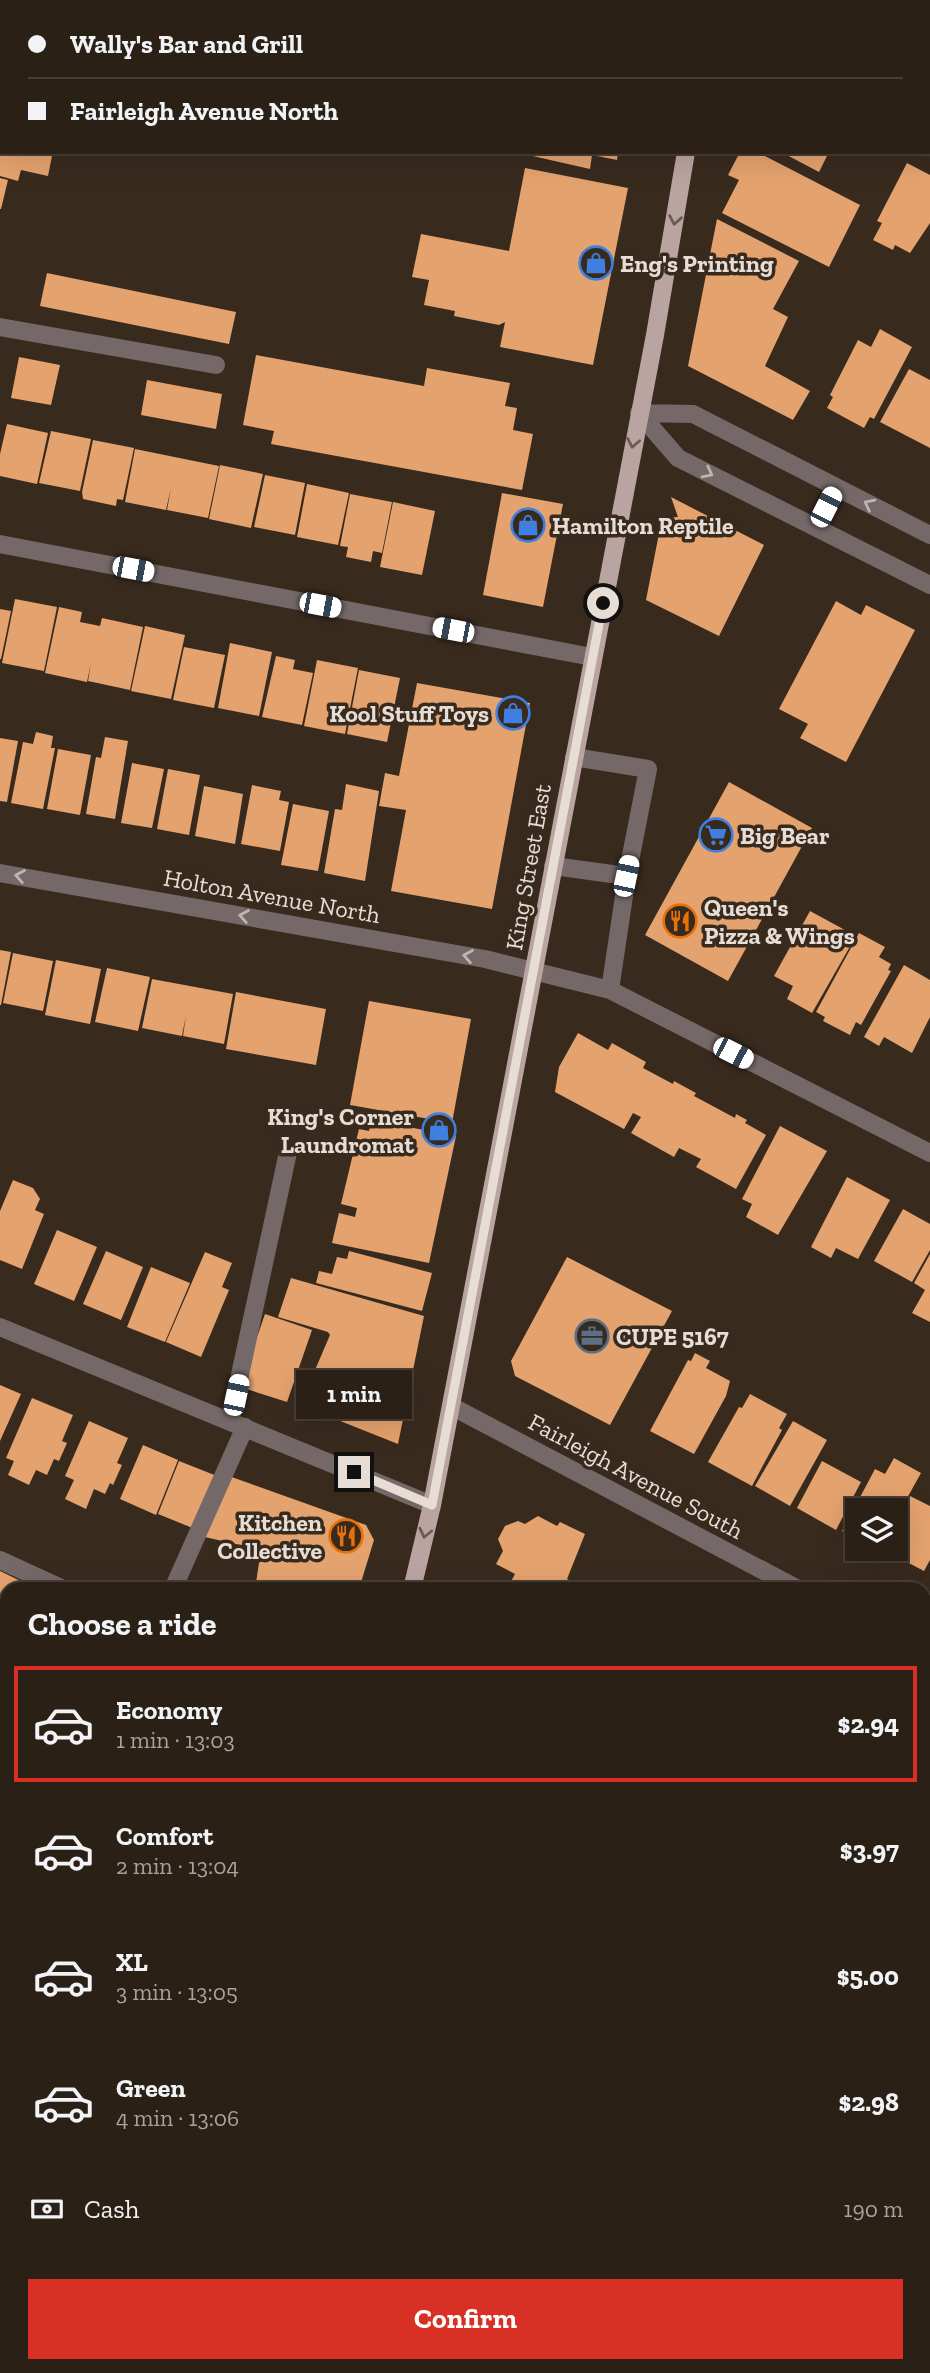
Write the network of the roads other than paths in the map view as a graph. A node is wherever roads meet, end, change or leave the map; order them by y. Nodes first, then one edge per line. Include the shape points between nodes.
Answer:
1 (686, 154) edge
2 (0, 327) edge
3 (216, 365) dead end
4 (639, 413) junction
5 (836, 487) junction
6 (816, 527) junction
7 (930, 535) edge
8 (0, 544) edge
9 (930, 585) edge
10 (592, 657) junction
11 (574, 757) junction
12 (553, 866) junction
13 (0, 873) edge
14 (626, 876) junction
15 (535, 969) junction
16 (610, 990) junction
17 (930, 1153) edge
18 (287, 1157) dead end
19 (0, 1327) edge
20 (451, 1406) junction
21 (237, 1424) junction
22 (432, 1505) junction
23 (0, 1560) edge
24 (48, 1582) edge
25 (176, 1582) edge
26 (414, 1582) edge
27 (785, 1582) edge

1 -> 4 main road, King Street East
2 - 3 street
4 - 5 street via 693,414
4 -> 6 street via 678,458
4 -> 10 main road, King Street East
5 - 6 street
7 -> 5 street
6 - 9 street
8 - 10 street
10 - 11 main road, King Street East
11 - 12 main road, King Street East
11 - 14 street via 648,769
12 - 14 street
12 - 15 main road, King Street East
15 -> 13 street, Holton Avenue North
14 - 16 street
15 - 16 street, Holton Avenue North
15 - 20 main road, King Street East
16 - 17 street, Holton Avenue North
18 - 21 street
19 - 21 street
20 - 22 main road, King Street East
20 - 27 street, Fairleigh Avenue South
21 - 22 street
21 - 25 street
22 -> 26 main road, King Street East
23 - 24 street

